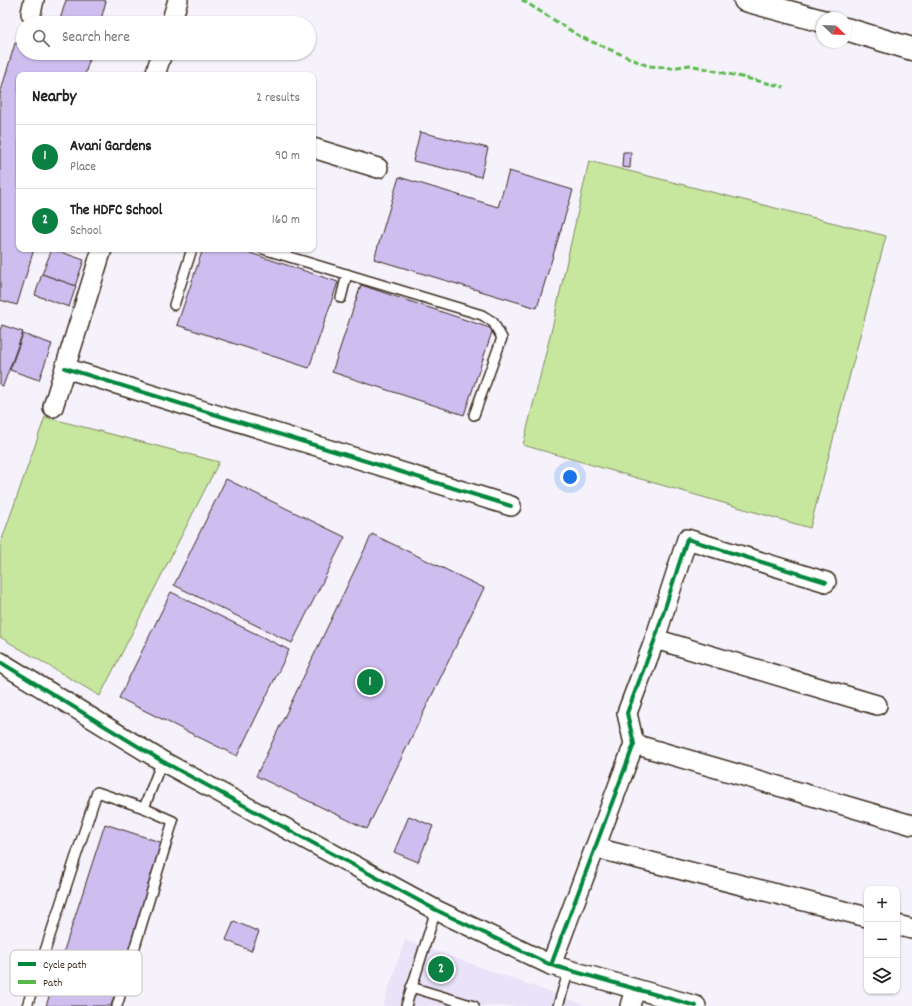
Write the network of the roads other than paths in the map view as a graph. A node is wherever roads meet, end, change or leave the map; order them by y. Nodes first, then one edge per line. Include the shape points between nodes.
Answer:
1 (178, 0) edge
2 (745, 0) edge
3 (173, 16) edge
4 (816, 19) edge
5 (852, 31) edge
6 (912, 49) edge
7 (160, 60) edge
8 (156, 72) edge
9 (316, 149) edge
10 (378, 168) dead end
11 (101, 252) edge
12 (191, 252) edge
13 (273, 252) edge
14 (347, 274) junction
15 (341, 298) dead end
16 (174, 305) dead end
17 (65, 368) junction
18 (53, 407) dead end
19 (474, 415) dead end
20 (511, 506) dead end
21 (826, 582) dead end
22 (655, 639) junction
23 (0, 662) edge
24 (877, 705) dead end
25 (634, 744) junction
26 (162, 761) junction
27 (144, 808) junction
28 (912, 825) edge
29 (596, 848) junction
30 (436, 910) junction
31 (864, 916) edge
32 (900, 926) edge
33 (912, 929) edge
34 (45, 950) edge
35 (134, 950) edge
36 (551, 965) junction
37 (569, 970) junction
38 (411, 988) junction
39 (30, 996) edge
40 (120, 996) edge
41 (632, 997) edge
42 (27, 1006) edge
43 (117, 1006) edge
44 (406, 1006) edge
45 (474, 1006) edge
46 (558, 1006) edge
47 (696, 1006) edge

1 - 3 street
2 - 4 street
5 - 6 street
7 - 8 street
9 - 10 street
11 - 17 street
12 - 16 lane
13 - 14 lane
14 - 15 lane
14 - 19 lane via 482,315 493,322 502,338
17 - 18 street
17 - 20 street
21 - 22 street via 687,539
22 - 24 street
22 - 25 street via 627,713
23 - 26 street
25 - 28 street
25 - 29 street
26 - 27 lane
26 - 30 street
27 - 34 lane via 97,792
27 - 35 lane via 173,821
29 - 31 street
29 - 36 street
30 - 36 street
30 - 38 lane
32 - 33 street
36 - 37 street
37 - 41 street
37 - 46 lane
38 - 44 lane
38 - 45 lane
39 - 42 lane
40 - 43 lane
41 - 47 street

